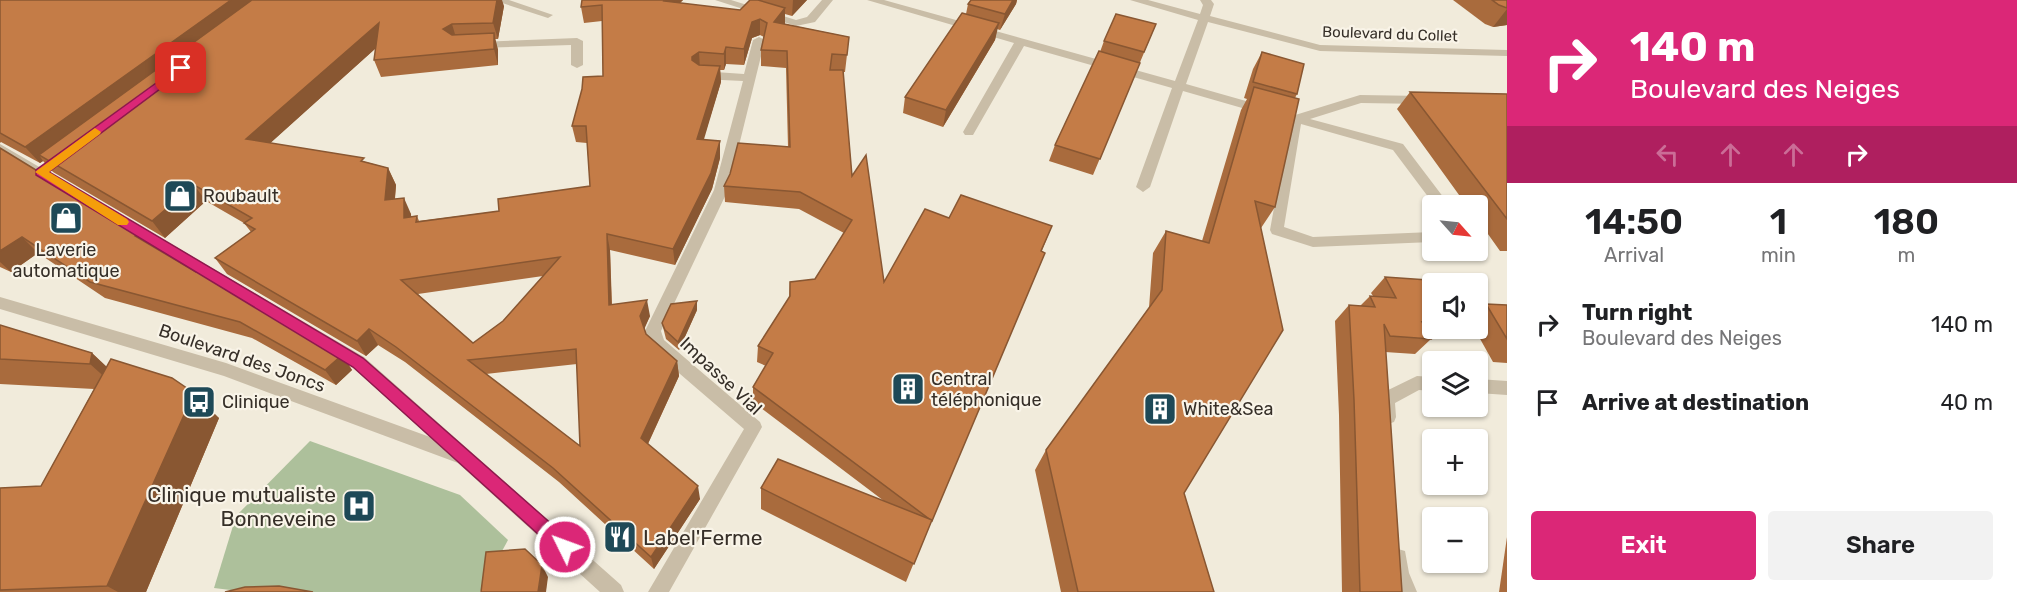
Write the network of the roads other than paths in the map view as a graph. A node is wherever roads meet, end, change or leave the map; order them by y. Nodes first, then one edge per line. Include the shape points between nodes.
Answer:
1 (498, 0) edge
2 (720, 0) edge
3 (828, 0) edge
4 (872, 0) edge
5 (1135, 0) edge
6 (1205, 0) edge
7 (548, 15) dead end
8 (1202, 17) junction
9 (759, 39) dead end
10 (1021, 41) junction
11 (468, 45) edge
12 (1507, 53) edge
13 (577, 65) dead end
14 (700, 75) edge
15 (749, 78) junction
16 (1179, 86) junction
17 (1439, 100) edge
18 (1285, 116) junction
19 (969, 132) dead end
20 (0, 148) edge
21 (55, 161) edge
22 (40, 172) junction
23 (1143, 187) dead end
24 (1435, 195) edge
25 (1422, 237) edge
26 (0, 303) edge
27 (1422, 383) edge
28 (1488, 387) edge
29 (1507, 388) edge
30 (1389, 434) edge
31 (469, 459) junction
32 (1396, 538) edge
33 (613, 592) edge
34 (658, 592) edge
35 (1407, 592) edge

1 - 7 street
2 - 3 street via 796,23 811,20
4 - 10 street
5 - 8 street, Boulevard du Collet
6 - 8 street via 1209,4
8 - 12 street, Boulevard du Collet via 1320,48
8 - 16 street
9 - 15 street, Impasse Vial
10 - 16 street
10 - 19 street
11 - 13 street via 577,41
14 - 15 street
15 - 34 street, Impasse Vial via 721,190 653,332 657,344 754,427
16 - 18 street
16 - 23 street
17 - 18 street via 1360,99
18 - 24 street via 1398,147
18 - 25 street via 1277,230 1313,242
20 - 22 street
21 - 22 street
22 - 31 street via 358,362
26 - 31 street, Boulevard des Joncs via 226,369
27 - 30 street via 1386,399
28 - 29 street
31 - 33 street
32 - 35 street via 1399,573

